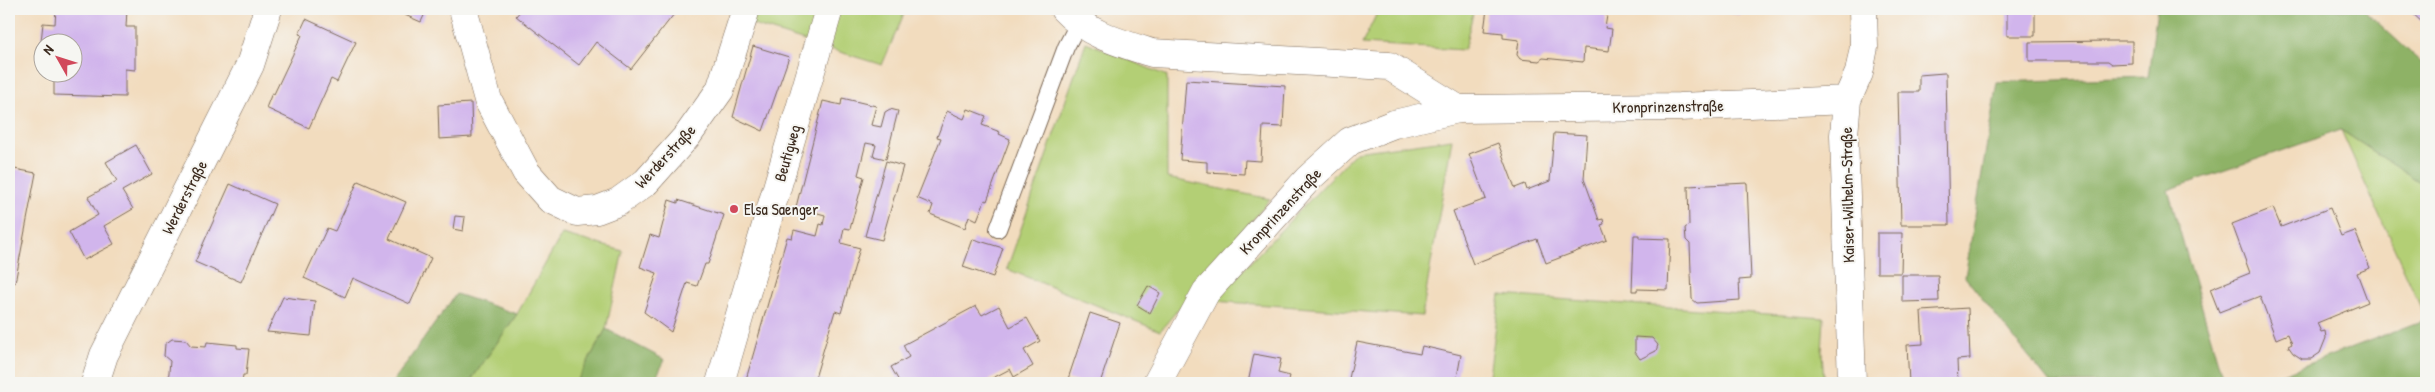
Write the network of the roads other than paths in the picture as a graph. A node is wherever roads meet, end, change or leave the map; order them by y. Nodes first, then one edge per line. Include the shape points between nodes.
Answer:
1 (268, 9) edge
2 (463, 9) edge
3 (746, 9) edge
4 (829, 9) edge
5 (1863, 9) edge
6 (1071, 16) edge
7 (1847, 100) junction
8 (1458, 109) junction
9 (998, 229) dead end
10 (95, 383) edge
11 (720, 383) edge
12 (1157, 383) edge
13 (1852, 383) edge

1 - 10 street, Werderstraße via 250,65 104,355
2 - 3 street, Werderstraße via 488,100 526,172 550,199 577,212 597,210 618,202 646,182 688,135 720,90
4 - 11 street, Beutigweg
5 - 7 street, Kaiser-Wilhelm-Straße via 1864,47 1859,72
6 - 8 street via 1117,42 1152,53 1389,66
6 - 9 lane via 1066,47
7 - 8 street, Kronprinzenstraße via 1679,107
7 - 13 street, Kaiser-Wilhelm-Straße via 1844,135
8 - 12 street, Kronprinzenstraße via 1394,124 1350,140 1308,179 1206,292

